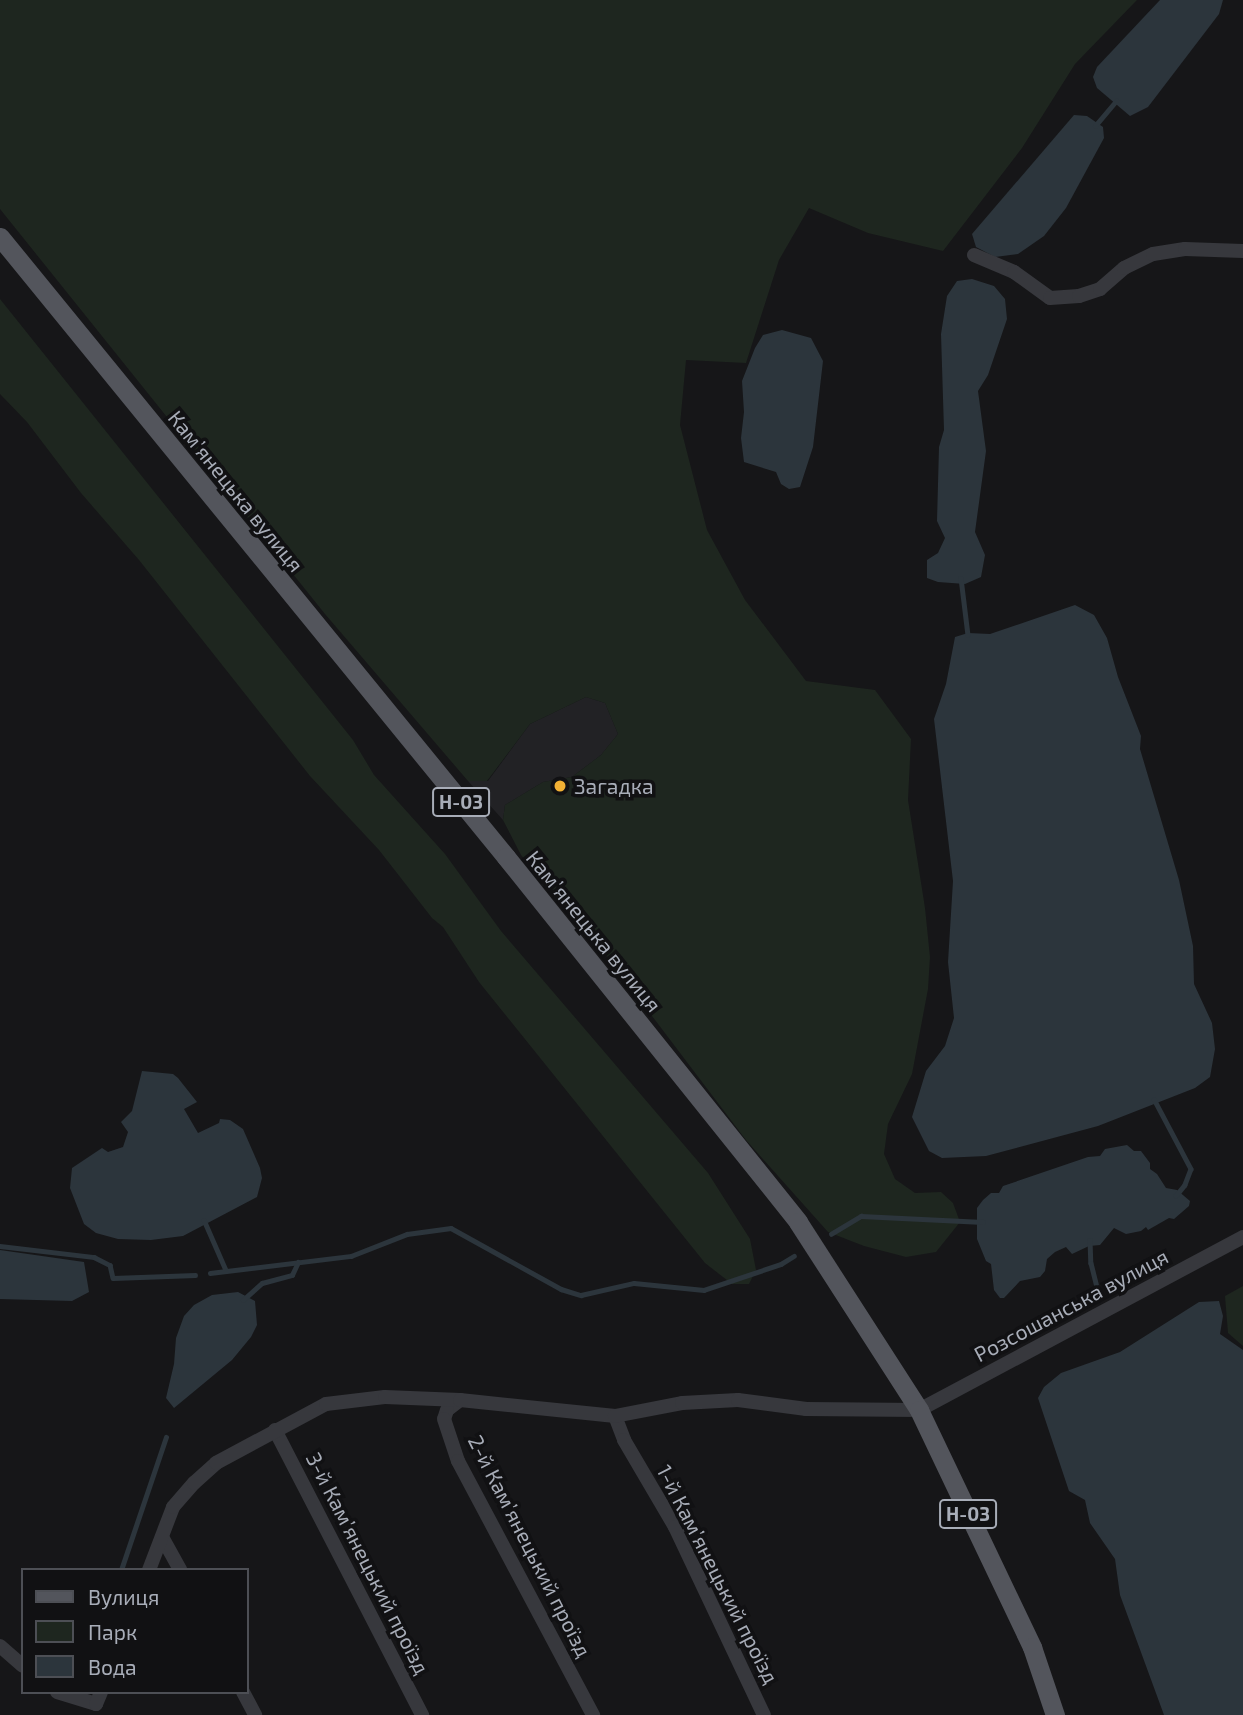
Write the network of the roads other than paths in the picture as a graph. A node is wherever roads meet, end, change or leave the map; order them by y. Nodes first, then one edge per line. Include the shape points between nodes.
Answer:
1 (0, 237) edge
2 (1243, 251) edge
3 (974, 255) dead end
4 (1243, 1237) edge
5 (460, 1400) junction
6 (919, 1410) junction
7 (615, 1416) junction
8 (275, 1430) junction
9 (162, 1536) junction
10 (150, 1568) edge
11 (179, 1568) edge
12 (0, 1646) edge
13 (21, 1664) edge
14 (62, 1694) edge
15 (244, 1694) edge
16 (98, 1707) edge
17 (255, 1715) edge
18 (422, 1715) edge
19 (593, 1715) edge
20 (764, 1715) edge
21 (1055, 1715) edge

1 - 6 main road, Камʼянецька вулиця / Н-03 via 798,1222
2 - 3 street via 1185,249 1153,254 1124,268 1100,289 1050,298 1014,272
4 - 6 street, Розсошанська вулиця
5 - 7 street
5 - 8 street via 385,1398 326,1404
5 - 19 street, 2-й Камʼянецький проїзд via 447,1410 444,1419 458,1461
6 - 7 street via 806,1409 713,1400
6 - 21 main road, Камʼянецька вулиця / Н-03 via 1032,1647
7 - 20 street, 1-й Камʼянецький проїзд via 675,1527
8 - 9 street via 216,1463 194,1483 173,1507
8 - 18 street, 3-й Камʼянецький проїзд
9 - 10 street
9 - 11 street
12 - 13 street
14 - 16 street
15 - 17 street

